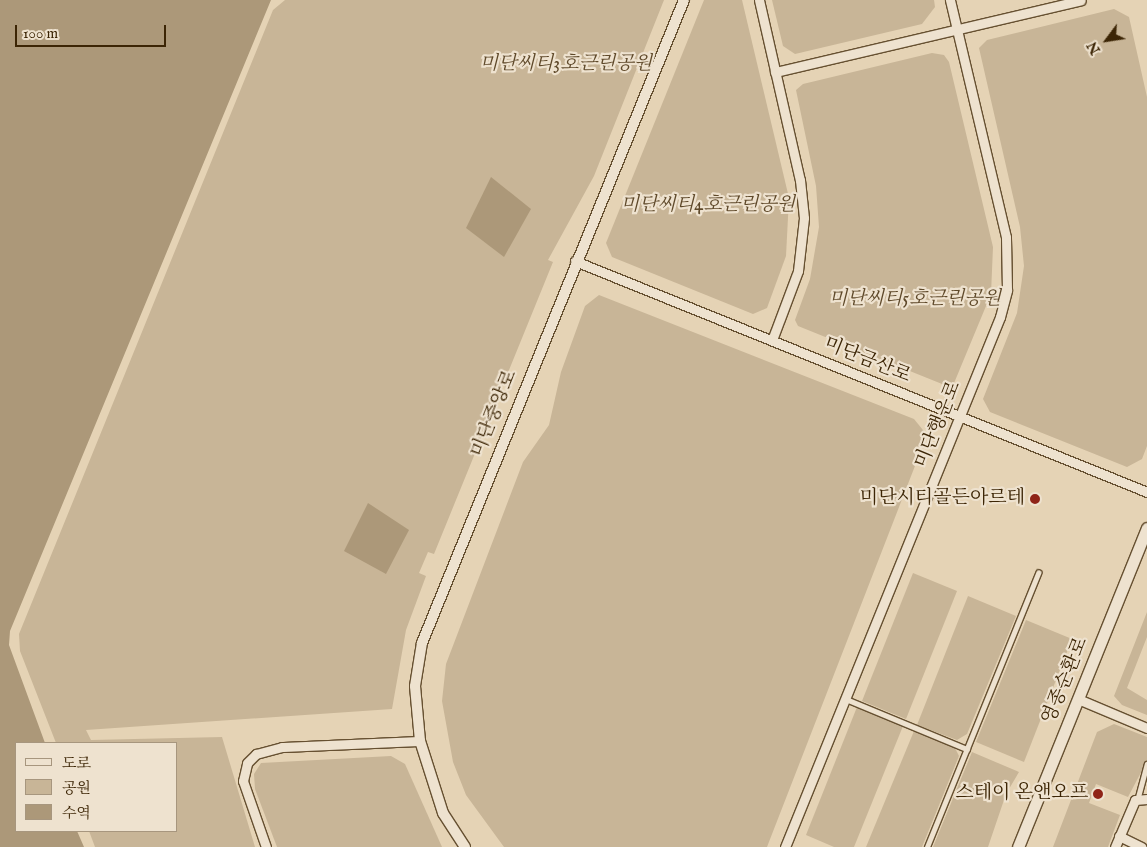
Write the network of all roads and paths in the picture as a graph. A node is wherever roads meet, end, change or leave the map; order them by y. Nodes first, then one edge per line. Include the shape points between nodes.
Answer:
1 (684, 0) edge
2 (759, 0) edge
3 (950, 0) edge
4 (1081, 0) edge
5 (1055, 3) edge
6 (957, 31) junction
7 (775, 72) junction
8 (575, 261) junction
9 (772, 340) junction
10 (960, 416) junction
11 (1147, 492) edge
12 (1147, 528) edge
13 (1038, 573) dead end
14 (845, 699) junction
15 (1078, 699) junction
16 (1147, 728) edge
17 (420, 741) junction
18 (967, 749) junction
19 (1147, 764) edge
20 (1143, 798) edge
21 (1119, 836) junction
22 (266, 847) edge
23 (466, 847) edge
24 (785, 847) edge
25 (927, 847) edge
26 (1018, 847) edge
27 (1115, 847) edge
28 (1142, 847) edge

1 - 8 street, 미단중앙로
2 - 7 street
3 - 6 street, 미단행운로
4 - 5 street
5 - 6 street
6 - 7 street
6 - 10 street, 미단행운로 via 1009,262 1000,317
7 - 9 street via 800,180 804,226 798,271
8 - 9 street, 미단금산로
8 - 17 street, 미단중앙로 via 422,643 416,686
9 - 10 street, 미단금산로
10 - 11 street, 미단금산로
10 - 14 street, 미단행운로
12 - 15 main road, 영종순환로
13 - 18 lane
14 - 18 lane
14 - 24 street, 미단행운로
15 - 16 street
15 - 26 main road, 영종순환로
17 - 22 street via 276,747 256,754 247,763 243,781
17 - 23 street, 미단중앙로 via 443,813
18 - 25 lane
19 - 20 lane
20 - 21 street
21 - 27 street
21 - 28 street

